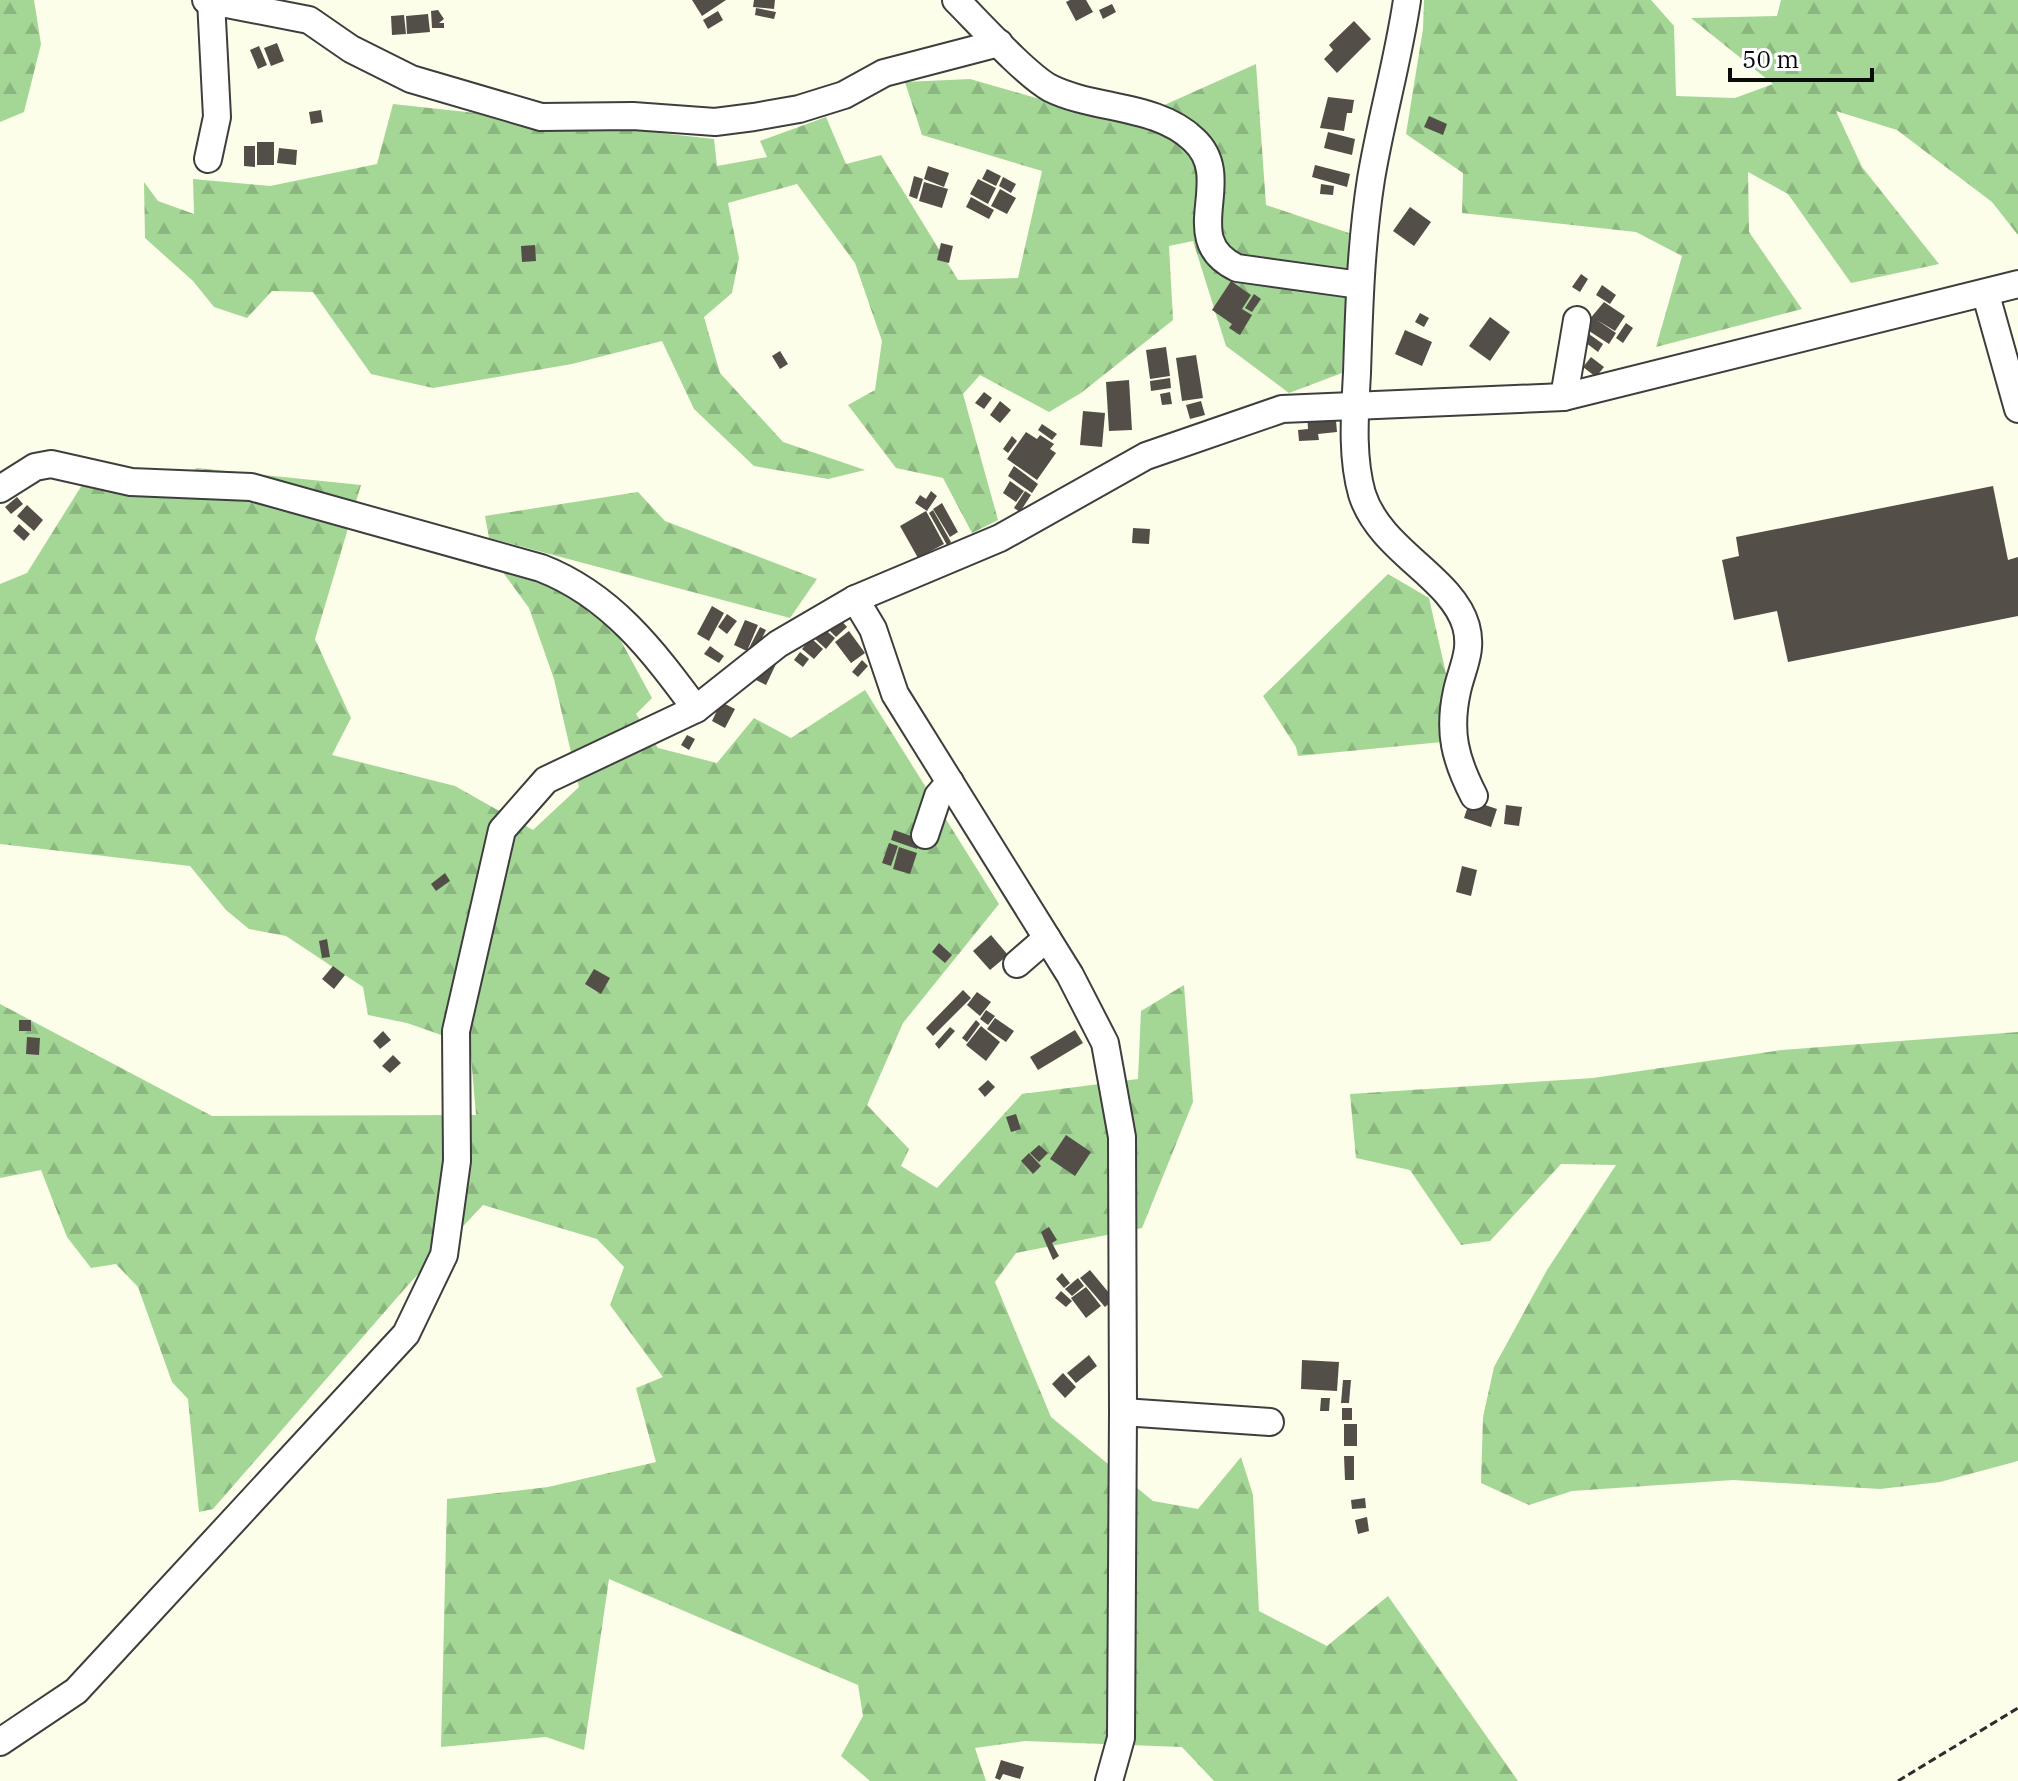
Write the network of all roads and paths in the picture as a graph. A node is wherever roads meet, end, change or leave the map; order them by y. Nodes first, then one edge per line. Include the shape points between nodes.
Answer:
1 (956, 0) edge
2 (1407, 0) edge
3 (209, 1) edge
4 (999, 43) junction
5 (208, 159) dead end
6 (2018, 284) edge
7 (1360, 285) junction
8 (1986, 295) junction
9 (1577, 320) dead end
10 (1564, 397) junction
11 (1356, 407) junction
12 (2018, 409) edge
13 (0, 489) edge
14 (855, 599) junction
15 (696, 709) junction
16 (950, 782) junction
17 (1474, 796) dead end
18 (925, 835) dead end
19 (1047, 938) junction
20 (1017, 964) dead end
21 (1123, 1412) junction
22 (1270, 1422) dead end
23 (2018, 1708) edge
24 (0, 1742) edge
25 (1109, 1781) edge
26 (1898, 1781) edge

1 - 4 street
2 - 7 street via 1372,178
3 - 4 street via 309,20 351,49 411,79 541,117 715,122 754,117 799,109 844,95 884,73
3 - 5 street via 217,117
4 - 7 street via 1049,88 1156,119 1193,138 1211,165 1208,235 1212,250 1223,261 1237,268
6 - 8 street
7 - 11 street
8 - 10 street
8 - 12 street
9 - 10 street
10 - 11 street
11 - 14 street via 1282,409 1146,456 1000,538
11 - 17 street via 1362,493 1377,526 1443,591 1466,624 1469,657 1453,728 1457,762
13 - 15 street via 35,467 51,464 131,482 243,486 541,568 585,589 624,621
14 - 15 street via 778,644
14 - 16 street via 873,629 895,694
15 - 24 street via 546,780 502,830 456,1031 457,1161 444,1255 406,1334 76,1691
16 - 18 street via 938,796
16 - 19 street
19 - 20 street
19 - 21 street via 1105,1043 1122,1137
21 - 22 street
21 - 25 street via 1121,1738
23 - 26 path

